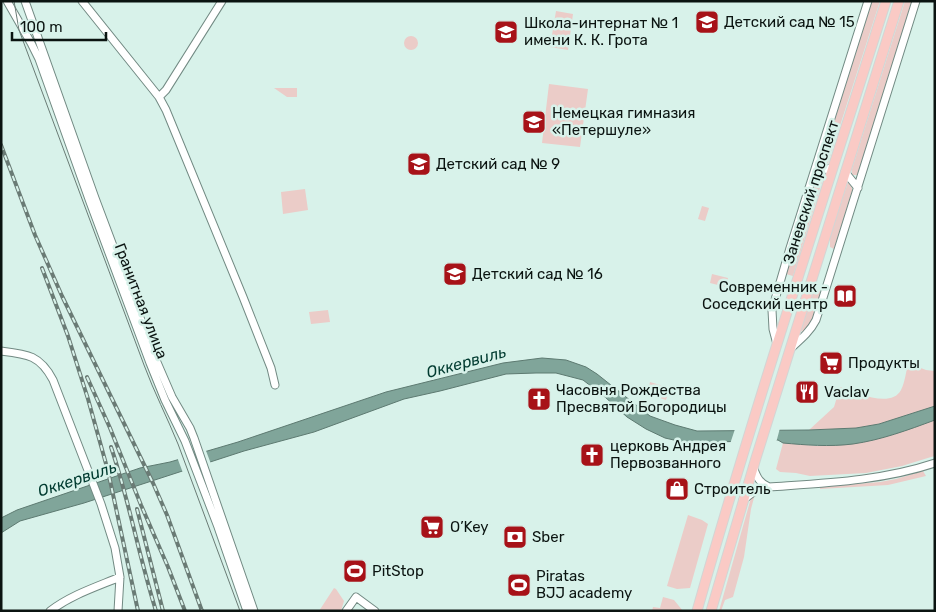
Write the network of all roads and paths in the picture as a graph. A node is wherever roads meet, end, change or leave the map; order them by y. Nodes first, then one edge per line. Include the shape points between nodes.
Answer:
1 (7, 1) edge
2 (25, 1) edge
3 (82, 1) edge
4 (222, 1) edge
5 (868, 1) edge
6 (886, 1) edge
7 (899, 1) edge
8 (916, 1) edge
9 (159, 97) junction
10 (833, 168) junction
11 (815, 171) junction
12 (845, 172) junction
13 (858, 188) junction
14 (777, 344) junction
15 (790, 349) junction
16 (1, 351) edge
17 (275, 385) dead end
18 (754, 462) junction
19 (935, 463) edge
20 (769, 487) junction
21 (744, 500) junction
22 (120, 577) junction
23 (50, 611) edge
24 (118, 611) edge
25 (247, 611) edge
26 (254, 611) edge
27 (346, 611) edge
28 (375, 611) edge
29 (697, 611) edge
30 (711, 611) edge

1 - 25 street, Гранитная улица via 39,60 150,363 185,441
2 - 26 street, Гранитная улица via 156,360 194,438
3 - 9 street
4 - 9 street
5 - 11 street
6 - 10 main road, Заневский проспект
7 - 12 main road, Заневский проспект
8 - 13 street
9 - 17 street via 245,302
10 - 11 street
10 - 14 main road, Заневский проспект
11 - 14 street via 772,310
12 - 13 street
12 - 15 main road, Заневский проспект
13 - 15 street via 816,320
14 - 29 main road, Заневский проспект
15 - 18 main road, Заневский проспект
16 - 22 street via 38,359 54,380 115,548
18 - 20 street via 759,481
18 - 21 main road
19 - 20 street via 862,480
20 - 21 street via 755,491
21 - 30 main road
22 - 23 street via 75,595
22 - 24 street
27 - 28 street via 356,597

